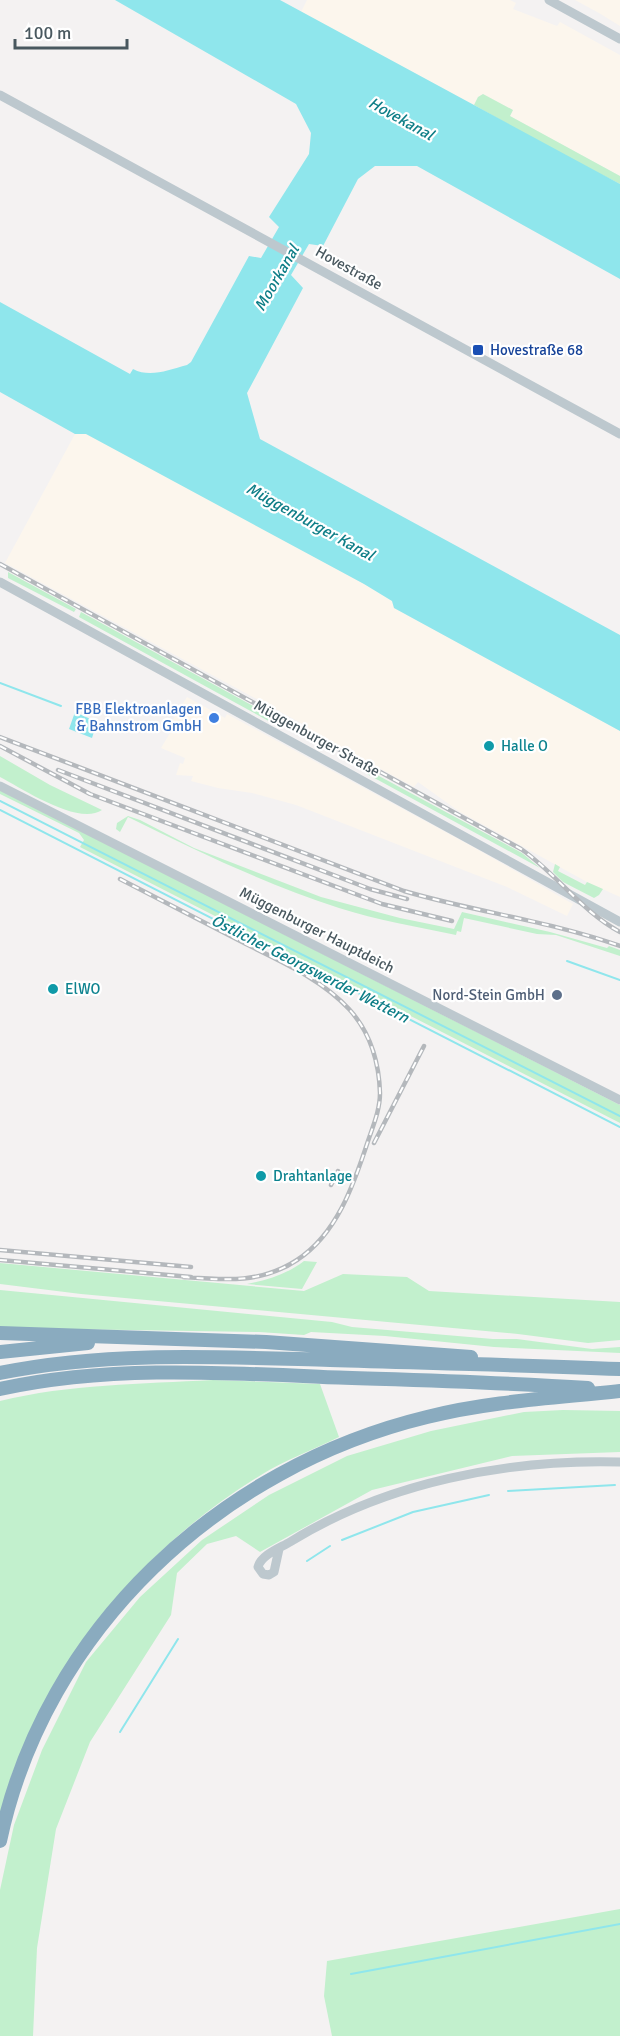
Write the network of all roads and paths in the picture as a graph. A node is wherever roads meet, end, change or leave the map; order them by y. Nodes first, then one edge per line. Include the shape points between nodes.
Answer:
1 (549, 0) edge
2 (620, 39) edge
3 (0, 95) edge
4 (620, 434) edge
5 (0, 582) edge
6 (0, 786) edge
7 (620, 922) edge
8 (620, 1100) edge
9 (0, 1334) edge
10 (141, 1338) junction
11 (0, 1352) edge
12 (571, 1367) junction
13 (620, 1369) edge
14 (0, 1373) edge
15 (0, 1389) edge
16 (620, 1391) edge
17 (620, 1462) edge
18 (279, 1549) dead end
19 (0, 1841) edge

1 - 2 street
3 - 4 street, Hovestraße
5 - 7 street, Müggenburger Straße
6 - 8 street, Müggenburger Hauptdeich
9 - 10 highway
10 - 11 highway
10 - 12 highway via 346,1346
12 - 13 highway
12 - 14 highway via 174,1358 85,1361
15 - 16 highway via 87,1375 264,1374
16 - 19 highway via 478,1407 373,1433 304,1460 263,1482 194,1530 130,1590 79,1657 31,1745
17 - 18 street via 531,1465 429,1484 357,1508

